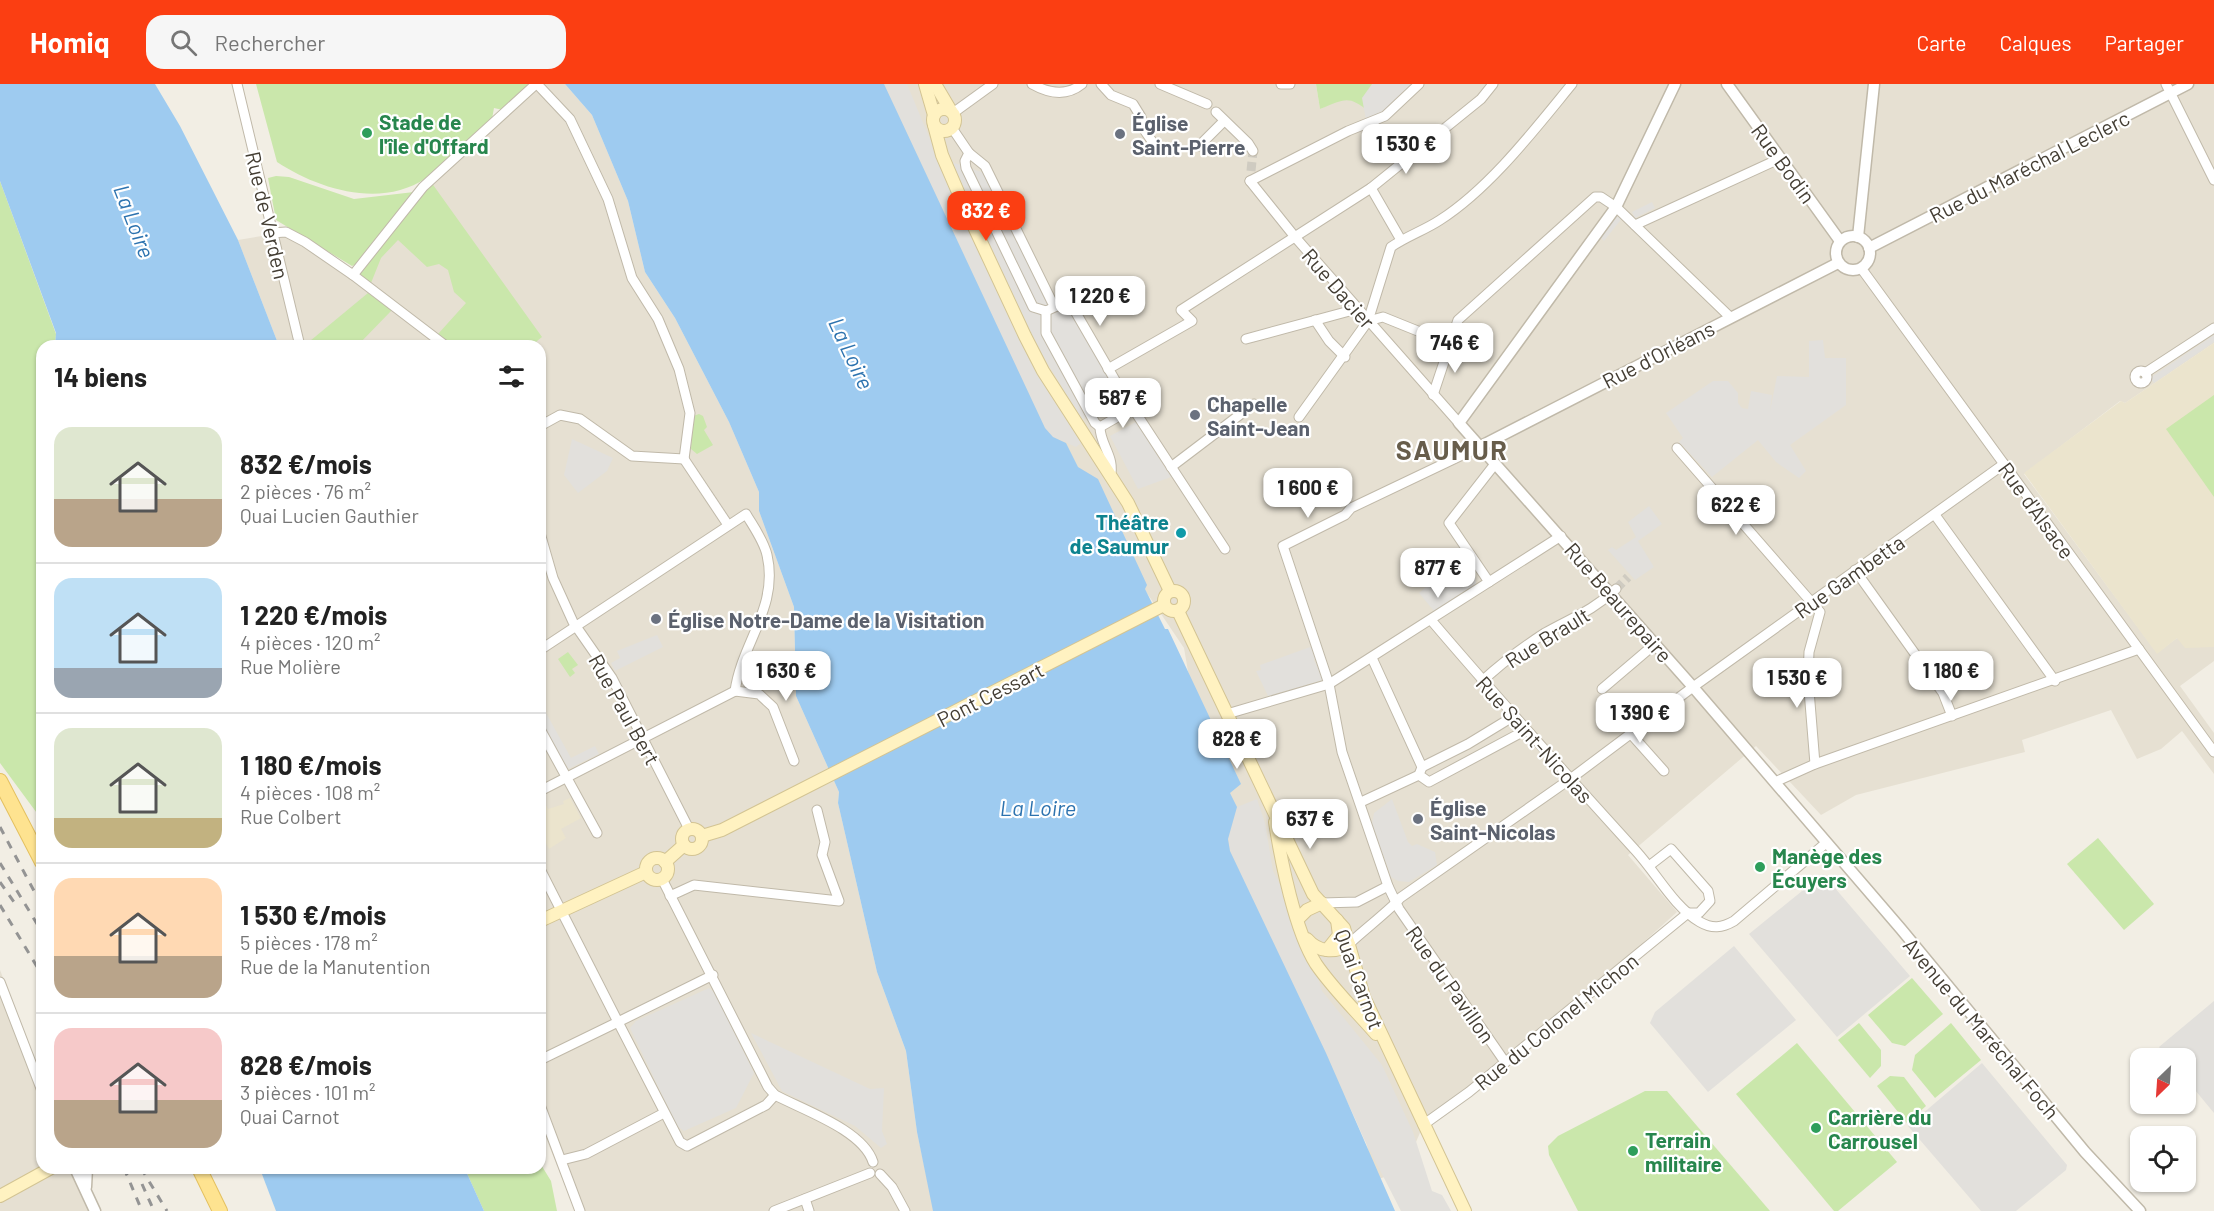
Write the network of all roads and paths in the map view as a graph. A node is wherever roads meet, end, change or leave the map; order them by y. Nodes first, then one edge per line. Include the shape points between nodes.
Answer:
1 (237, 84) edge
2 (537, 84) edge
3 (925, 84) edge
4 (935, 84) edge
5 (993, 84) edge
6 (1032, 84) edge
7 (1082, 84) edge
8 (1101, 84) edge
9 (1160, 84) edge
10 (1281, 84) edge
11 (1290, 84) edge
12 (1419, 84) edge
13 (1493, 84) edge
14 (1572, 84) edge
15 (1675, 84) edge
16 (1727, 84) edge
17 (1874, 84) edge
18 (2188, 84) edge
19 (2168, 89) edge
20 (1207, 104) dead end
21 (952, 112) junction
22 (1215, 112) dead end
23 (934, 120) junction
24 (1224, 121) junction
25 (1372, 122) junction
26 (950, 129) junction
27 (1199, 146) dead end
28 (1158, 150) dead end
29 (1252, 151) tunnel mouth
30 (969, 153) junction
31 (942, 155) junction
32 (1781, 158) junction
33 (1400, 162) junction
34 (1251, 171) tunnel mouth
35 (2214, 180) edge
36 (1250, 181) junction
37 (1371, 188) junction
38 (1616, 207) junction
39 (1635, 225) junction
40 (271, 233) junction
41 (1295, 237) junction
42 (1858, 237) junction
43 (1401, 240) junction
44 (1840, 241) junction
45 (1869, 248) junction
46 (1838, 262) junction
47 (1861, 268) junction
48 (353, 275) junction
49 (1057, 306) junction
50 (1357, 309) junction
51 (1046, 311) junction
52 (1730, 317) junction
53 (1315, 320) junction
54 (1368, 321) junction
55 (2214, 328) edge
56 (1246, 339) dead end
57 (298, 340) edge
58 (438, 340) edge
59 (1450, 344) junction
60 (1345, 357) junction
61 (1108, 369) junction
62 (2145, 373) dead end
63 (1433, 395) junction
64 (1254, 404) dead end
65 (1133, 408) junction
66 (1299, 417) dead end
67 (546, 423) edge
68 (1459, 423) junction
69 (1101, 427) junction
70 (1479, 447) junction
71 (1677, 448) dead end
72 (684, 459) junction
73 (1495, 464) junction
74 (2004, 464) junction
75 (1171, 467) junction
76 (1110, 477) junction
77 (1935, 515) junction
78 (728, 525) junction
79 (1561, 536) junction
80 (1225, 549) dead end
81 (546, 563) edge
82 (1855, 570) junction
83 (1489, 582) junction
84 (1170, 591) junction
85 (1614, 592) junction
86 (1812, 602) junction
87 (1160, 607) junction
88 (1178, 610) junction
89 (1431, 620) junction
90 (576, 627) junction
91 (1656, 643) junction
92 (546, 646) edge
93 (2139, 649) junction
94 (1372, 658) junction
95 (1482, 681) junction
96 (2055, 681) junction
97 (1329, 684) junction
98 (1693, 687) junction
99 (1602, 688) dead end
100 (735, 691) junction
101 (1227, 714) junction
102 (1514, 716) junction
103 (1952, 716) junction
104 (1526, 730) junction
105 (1631, 734) junction
106 (546, 740) edge
107 (643, 740) junction
108 (2214, 752) edge
109 (794, 761) dead end
110 (1815, 764) junction
111 (1420, 771) junction
112 (1664, 771) dead end
113 (566, 778) junction
114 (1570, 779) junction
115 (0, 781) edge
116 (1775, 782) junction
117 (546, 788) edge
118 (1361, 802) junction
119 (817, 810) dead end
120 (1274, 813) junction
121 (688, 829) junction
122 (597, 833) dead end
123 (702, 836) junction
124 (1826, 843) junction
125 (684, 845) junction
126 (36, 850) edge
127 (665, 862) junction
128 (1649, 866) junction
129 (646, 872) junction
130 (662, 879) junction
131 (546, 880) edge
132 (1388, 886) junction
133 (670, 896) junction
134 (1322, 903) junction
135 (1397, 905) junction
136 (562, 911) junction
137 (1688, 913) junction
138 (546, 918) edge
139 (1298, 918) junction
140 (1336, 918) junction
141 (1302, 933) junction
142 (1349, 944) junction
143 (1327, 950) junction
144 (712, 975) junction
145 (0, 982) edge
146 (618, 1022) junction
147 (1384, 1044) junction
148 (546, 1057) edge
149 (1505, 1062) junction
150 (36, 1075) edge
151 (775, 1095) junction
152 (664, 1113) junction
153 (546, 1120) edge
154 (1423, 1125) junction
155 (562, 1160) junction
156 (873, 1162) junction
157 (870, 1173) junction
158 (43, 1174) edge
159 (78, 1174) edge
160 (87, 1174) edge
161 (202, 1174) edge
162 (880, 1174) junction
163 (86, 1187) junction
164 (0, 1196) edge
165 (805, 1199) junction
166 (2135, 1209) edge
167 (95, 1211) edge
168 (220, 1211) edge
169 (580, 1211) edge
170 (774, 1211) edge
171 (809, 1211) edge
172 (905, 1211) edge
173 (1465, 1211) edge

1 - 40 street, Rue de Verden
2 - 48 street via 423,187
2 - 72 street via 570,119 608,199 632,278 658,319 679,369 690,413
3 - 23 main road
4 - 21 main road
5 - 21 street
6 - 7 street via 1058,93
8 - 28 street via 1111,95 1133,104 1144,131
9 - 20 street
10 - 11 street
12 - 25 street via 1392,112
13 - 33 street via 1480,99
14 - 43 street via 1516,152 1463,201 1440,220
15 - 38 street
16 - 32 street, Rue Bodin
17 - 42 street
18 - 19 street, Rue du Maréchal Leclerc
19 - 35 street
19 - 45 street, Rue du Maréchal Leclerc
21 - 23 main road via 941,109
21 - 26 main road via 956,122
22 - 24 street
23 - 26 main road via 942,131
23 - 31 main road
24 - 27 street
24 - 29 street
25 - 33 street
25 - 36 street
26 - 30 street
26 - 31 main road
30 - 49 street via 985,166
30 - 51 street via 965,161 972,182 1033,307
31 - 76 main road via 1028,342
32 - 39 street
32 - 44 street, Rue Bodin
33 - 37 street
34 - 36 street
36 - 41 street, Rue Dacier
37 - 41 street
37 - 43 street
38 - 39 street
38 - 59 street via 1595,197 1458,320
38 - 68 street
39 - 52 street
40 - 48 street via 286,232
40 - 57 street, Rue de Verden
41 - 50 street, Rue Dacier
41 - 61 street via 1181,310 1192,321
42 - 44 street via 1848,236
42 - 45 street
43 - 54 street via 1391,247
44 - 46 street via 1835,252
45 - 47 street via 1869,260
46 - 47 street via 1851,270
46 - 52 street, Rue d'Orléans
47 - 74 street, Rue d'Alsace
48 - 58 street
49 - 51 street
49 - 61 street via 1068,299
50 - 53 street
50 - 54 street, Rue Dacier
51 - 69 street via 1046,333 1095,423
52 - 70 street, Rue d'Orléans
53 - 56 street
53 - 60 street
54 - 59 street via 1383,317
54 - 60 street
54 - 63 street, Rue Dacier
55 - 62 street
59 - 63 street
60 - 66 street
61 - 65 street
63 - 68 street, Rue Dacier
64 - 75 street
65 - 69 street
65 - 75 street
67 - 72 street via 560,415 580,419 632,456
68 - 70 street, Rue Dacier
69 - 76 street via 1100,436 1112,459
70 - 73 street, Rue Beaurepaire
70 - 97 street, Rue du Pavillon via 1351,508 1345,515 1284,546
71 - 86 street
72 - 78 street
73 - 79 street, Rue Beaurepaire
73 - 83 street via 1449,523
74 - 77 street, Rue Gambetta
74 - 93 street, Rue d'Alsace
75 - 80 street
76 - 84 main road via 1128,503
77 - 82 street, Rue Gambetta
77 - 96 street
78 - 90 street
78 - 100 street via 746,514 766,552 771,586 751,645 739,667
79 - 83 street
79 - 85 street, Rue Beaurepaire
81 - 90 street, Rue Paul Bert
82 - 86 street, Rue Gambetta
82 - 103 street via 1943,693
83 - 89 street
84 - 87 main road
84 - 88 main road via 1184,596 1184,604
85 - 91 street, Rue Beaurepaire
85 - 95 street, Rue Brault via 1582,615 1520,649
86 - 98 street, Rue Gambetta
86 - 110 street via 1820,612 1809,652 1808,678
87 - 88 main road
87 - 123 main road, Pont Cessart via 823,780
88 - 101 main road, Quai Carnot
89 - 94 street
89 - 95 street, Rue Saint-Nicolas
90 - 92 street
90 - 107 street, Rue Paul Bert via 612,678
91 - 98 street, Rue Beaurepaire
91 - 99 street
93 - 96 street
93 - 108 street, Rue d'Alsace
94 - 97 street
94 - 111 street
95 - 102 street, Rue Saint-Nicolas
96 - 103 street
97 - 101 street
97 - 118 street, Rue du Pavillon via 1342,752
98 - 105 street, Rue Gambetta
98 - 116 street, Rue Beaurepaire
100 - 107 street
100 - 109 street via 759,694 773,707
101 - 120 main road, Quai Carnot
102 - 104 street, Rue Saint-Nicolas
102 - 111 street
103 - 110 street
104 - 111 street via 1429,782
104 - 114 street, Rue Saint-Nicolas
105 - 112 street
105 - 114 street, Rue Gambetta
106 - 113 street
107 - 113 street
107 - 121 street, Rue Paul Bert
110 - 116 street
111 - 118 street
113 - 117 street
113 - 122 street
114 - 128 street, Rue Saint-Nicolas
114 - 135 street, Rue Gambetta via 1400,898
115 - 126 main road
116 - 124 street, Rue Beaurepaire
118 - 132 street, Rue du Pavillon
119 - 133 street via 825,842 822,855 839,901 694,885
120 - 134 main road, Quai Carnot via 1313,894
120 - 139 main road, Quai Carnot
121 - 123 main road via 697,829
121 - 125 main road via 682,836
123 - 125 main road via 697,848
124 - 137 street, Rue Saint-Nicolas via 1725,927 1712,928
124 - 166 street, Avenue du Maréchal Foch
125 - 127 main road
127 - 129 main road via 654,859
127 - 130 main road via 668,869
128 - 137 street, Rue Saint-Nicolas
128 - 137 street, Rue du Colonel Michon via 1671,849 1708,891 1710,901 1699,912
129 - 130 main road via 652,879
129 - 136 main road
130 - 133 street
131 - 136 street
132 - 134 street via 1357,902
132 - 135 street, Rue du Pavillon
133 - 144 street
134 - 139 main road
134 - 140 main road, Quai Carnot
135 - 142 street, Rue Gambetta via 1371,922
135 - 149 street, Rue du Pavillon
136 - 138 main road
136 - 146 street
137 - 149 street, Rue du Colonel Michon
139 - 141 main road, Quai Carnot
140 - 142 main road, Quai Carnot
140 - 143 main road via 1339,935
141 - 143 main road via 1313,946
141 - 147 main road, Quai Carnot via 1321,970
142 - 143 main road via 1337,951
142 - 147 main road, Quai Carnot via 1359,984
144 - 146 street
144 - 151 street
145 - 150 street
146 - 148 street
146 - 152 street
147 - 154 main road
149 - 154 street, Rue du Colonel Michon
151 - 152 street via 766,1106 687,1146 680,1142
151 - 156 street via 848,1132
152 - 155 street via 586,1154
153 - 155 street
154 - 173 main road
155 - 169 street
156 - 157 street
156 - 162 street via 880,1165
157 - 162 street
157 - 165 street
158 - 164 main road
159 - 163 street
160 - 163 street
161 - 168 main road
162 - 172 street
163 - 167 street
165 - 170 street
165 - 171 street

